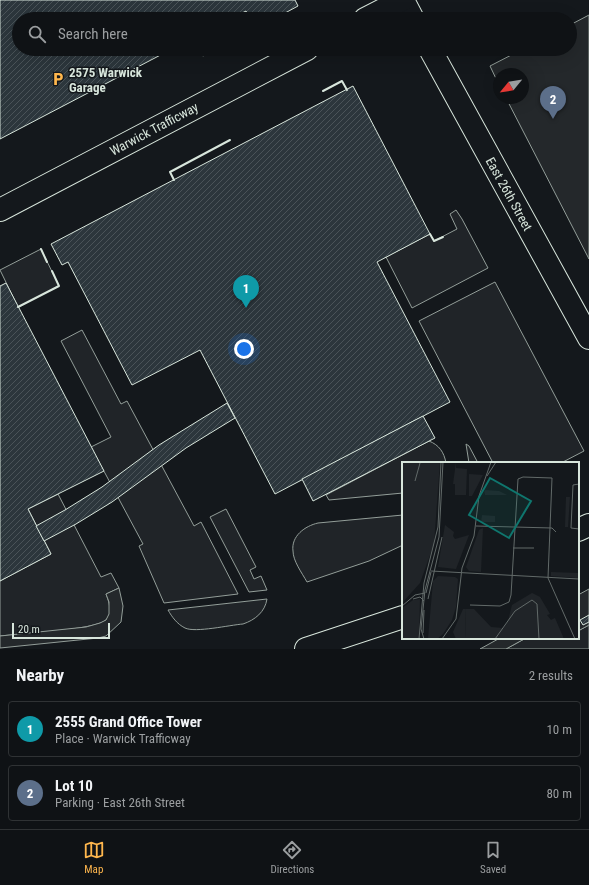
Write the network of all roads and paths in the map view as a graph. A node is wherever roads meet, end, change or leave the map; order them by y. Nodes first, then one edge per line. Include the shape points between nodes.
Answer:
1 (403, 0) edge
2 (379, 12) edge
3 (409, 12) edge
4 (295, 56) edge
5 (434, 56) edge
6 (0, 210) edge
7 (589, 338) edge
8 (589, 525) edge
9 (579, 530) edge
10 (402, 617) edge
11 (306, 649) edge

1 - 2 street
1 - 3 street
4 - 6 street, Warwick Trafficway
5 - 7 street, East 26th Street
8 - 9 street
10 - 11 street

